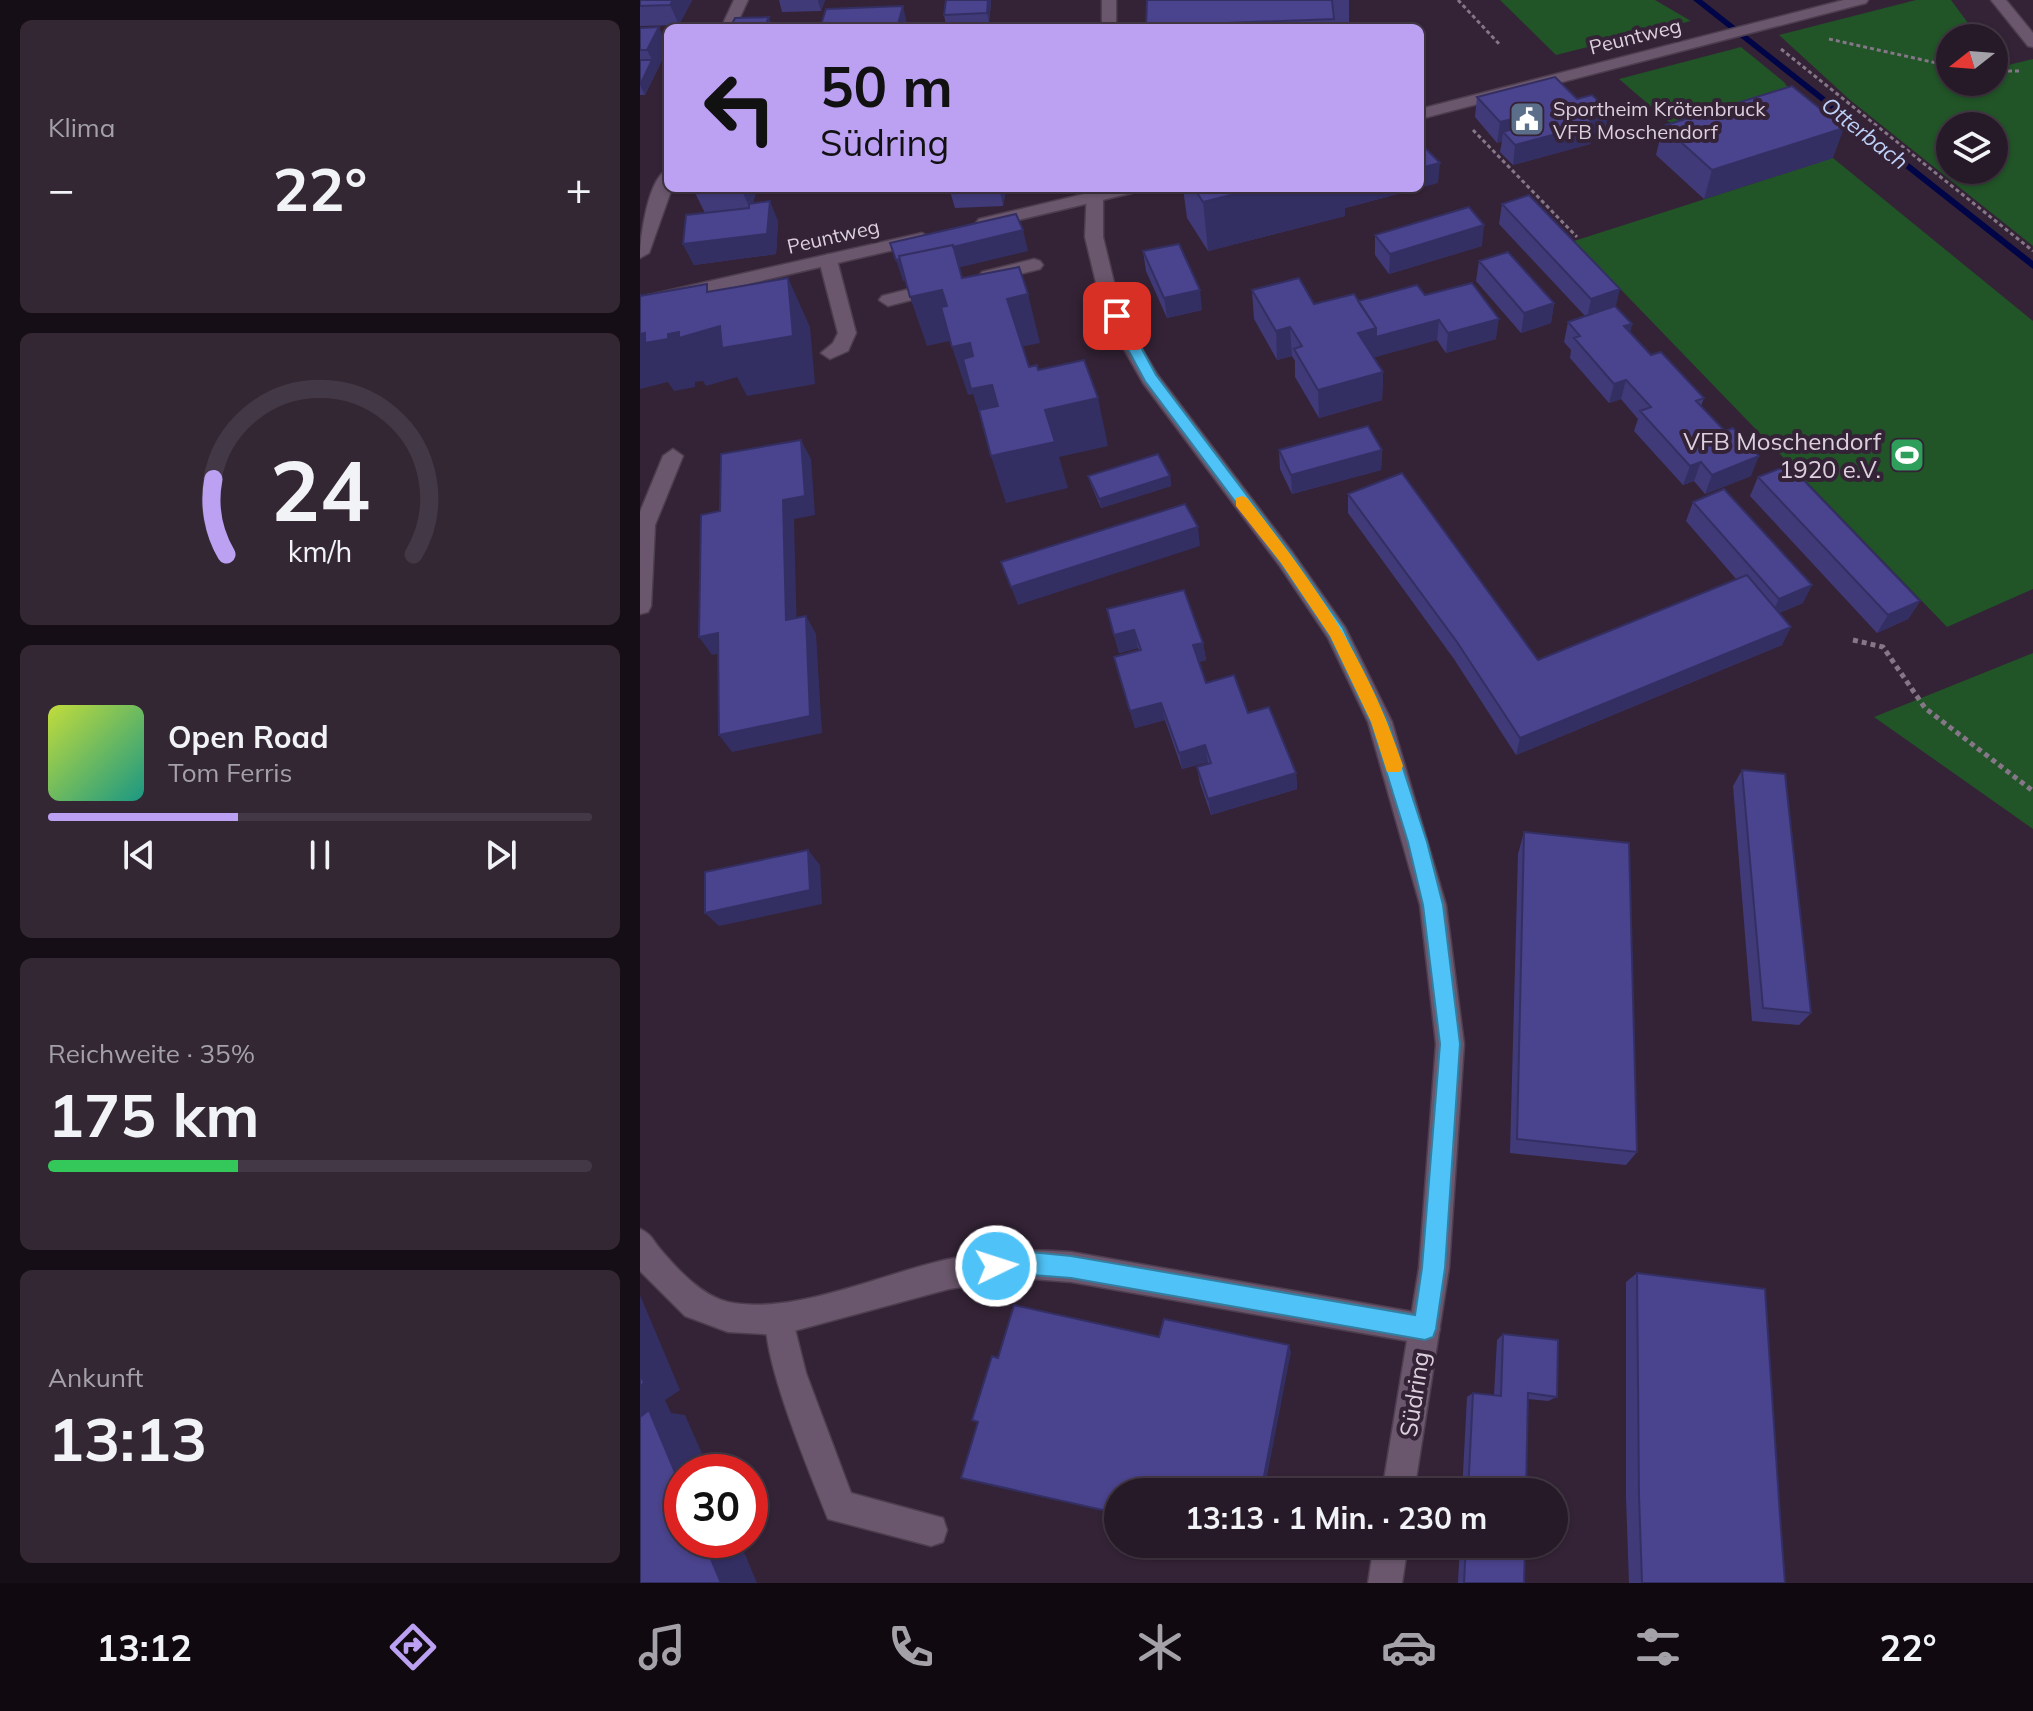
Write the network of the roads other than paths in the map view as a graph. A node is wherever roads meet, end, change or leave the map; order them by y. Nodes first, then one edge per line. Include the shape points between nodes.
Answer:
1 (741, 0) edge
2 (1109, 0) edge
3 (1861, 0) edge
4 (1998, 0) edge
5 (730, 24) edge
6 (1109, 24) edge
7 (2033, 43) edge
8 (1424, 113) edge
9 (664, 186) edge
10 (1095, 192) edge
11 (640, 253) edge
12 (828, 260) junction
13 (1034, 265) dead end
14 (888, 300) dead end
15 (640, 303) edge
16 (830, 353) dead end
17 (673, 456) dead end
18 (640, 606) edge
19 (640, 1244) edge
20 (779, 1320) junction
21 (1425, 1329) junction
22 (1400, 1478) edge
23 (931, 1530) dead end
24 (1389, 1558) edge
25 (1385, 1583) edge

1 - 5 street
2 - 6 street
3 - 8 street, Peuntweg
4 - 7 street
9 - 11 street
10 - 12 street, Peuntweg
10 - 21 street, Südring via 1094,237 1126,337 1150,378 1337,633 1380,722 1417,842 1433,905 1450,1044
12 - 15 street, Peuntweg
12 - 16 street via 847,333 841,347
13 - 14 street
17 - 18 street via 645,525
19 - 20 street via 696,1305 728,1317
20 - 21 street via 949,1274 1020,1263 1071,1267
20 - 23 street via 790,1373 840,1507
21 - 22 street, Südring
24 - 25 street

